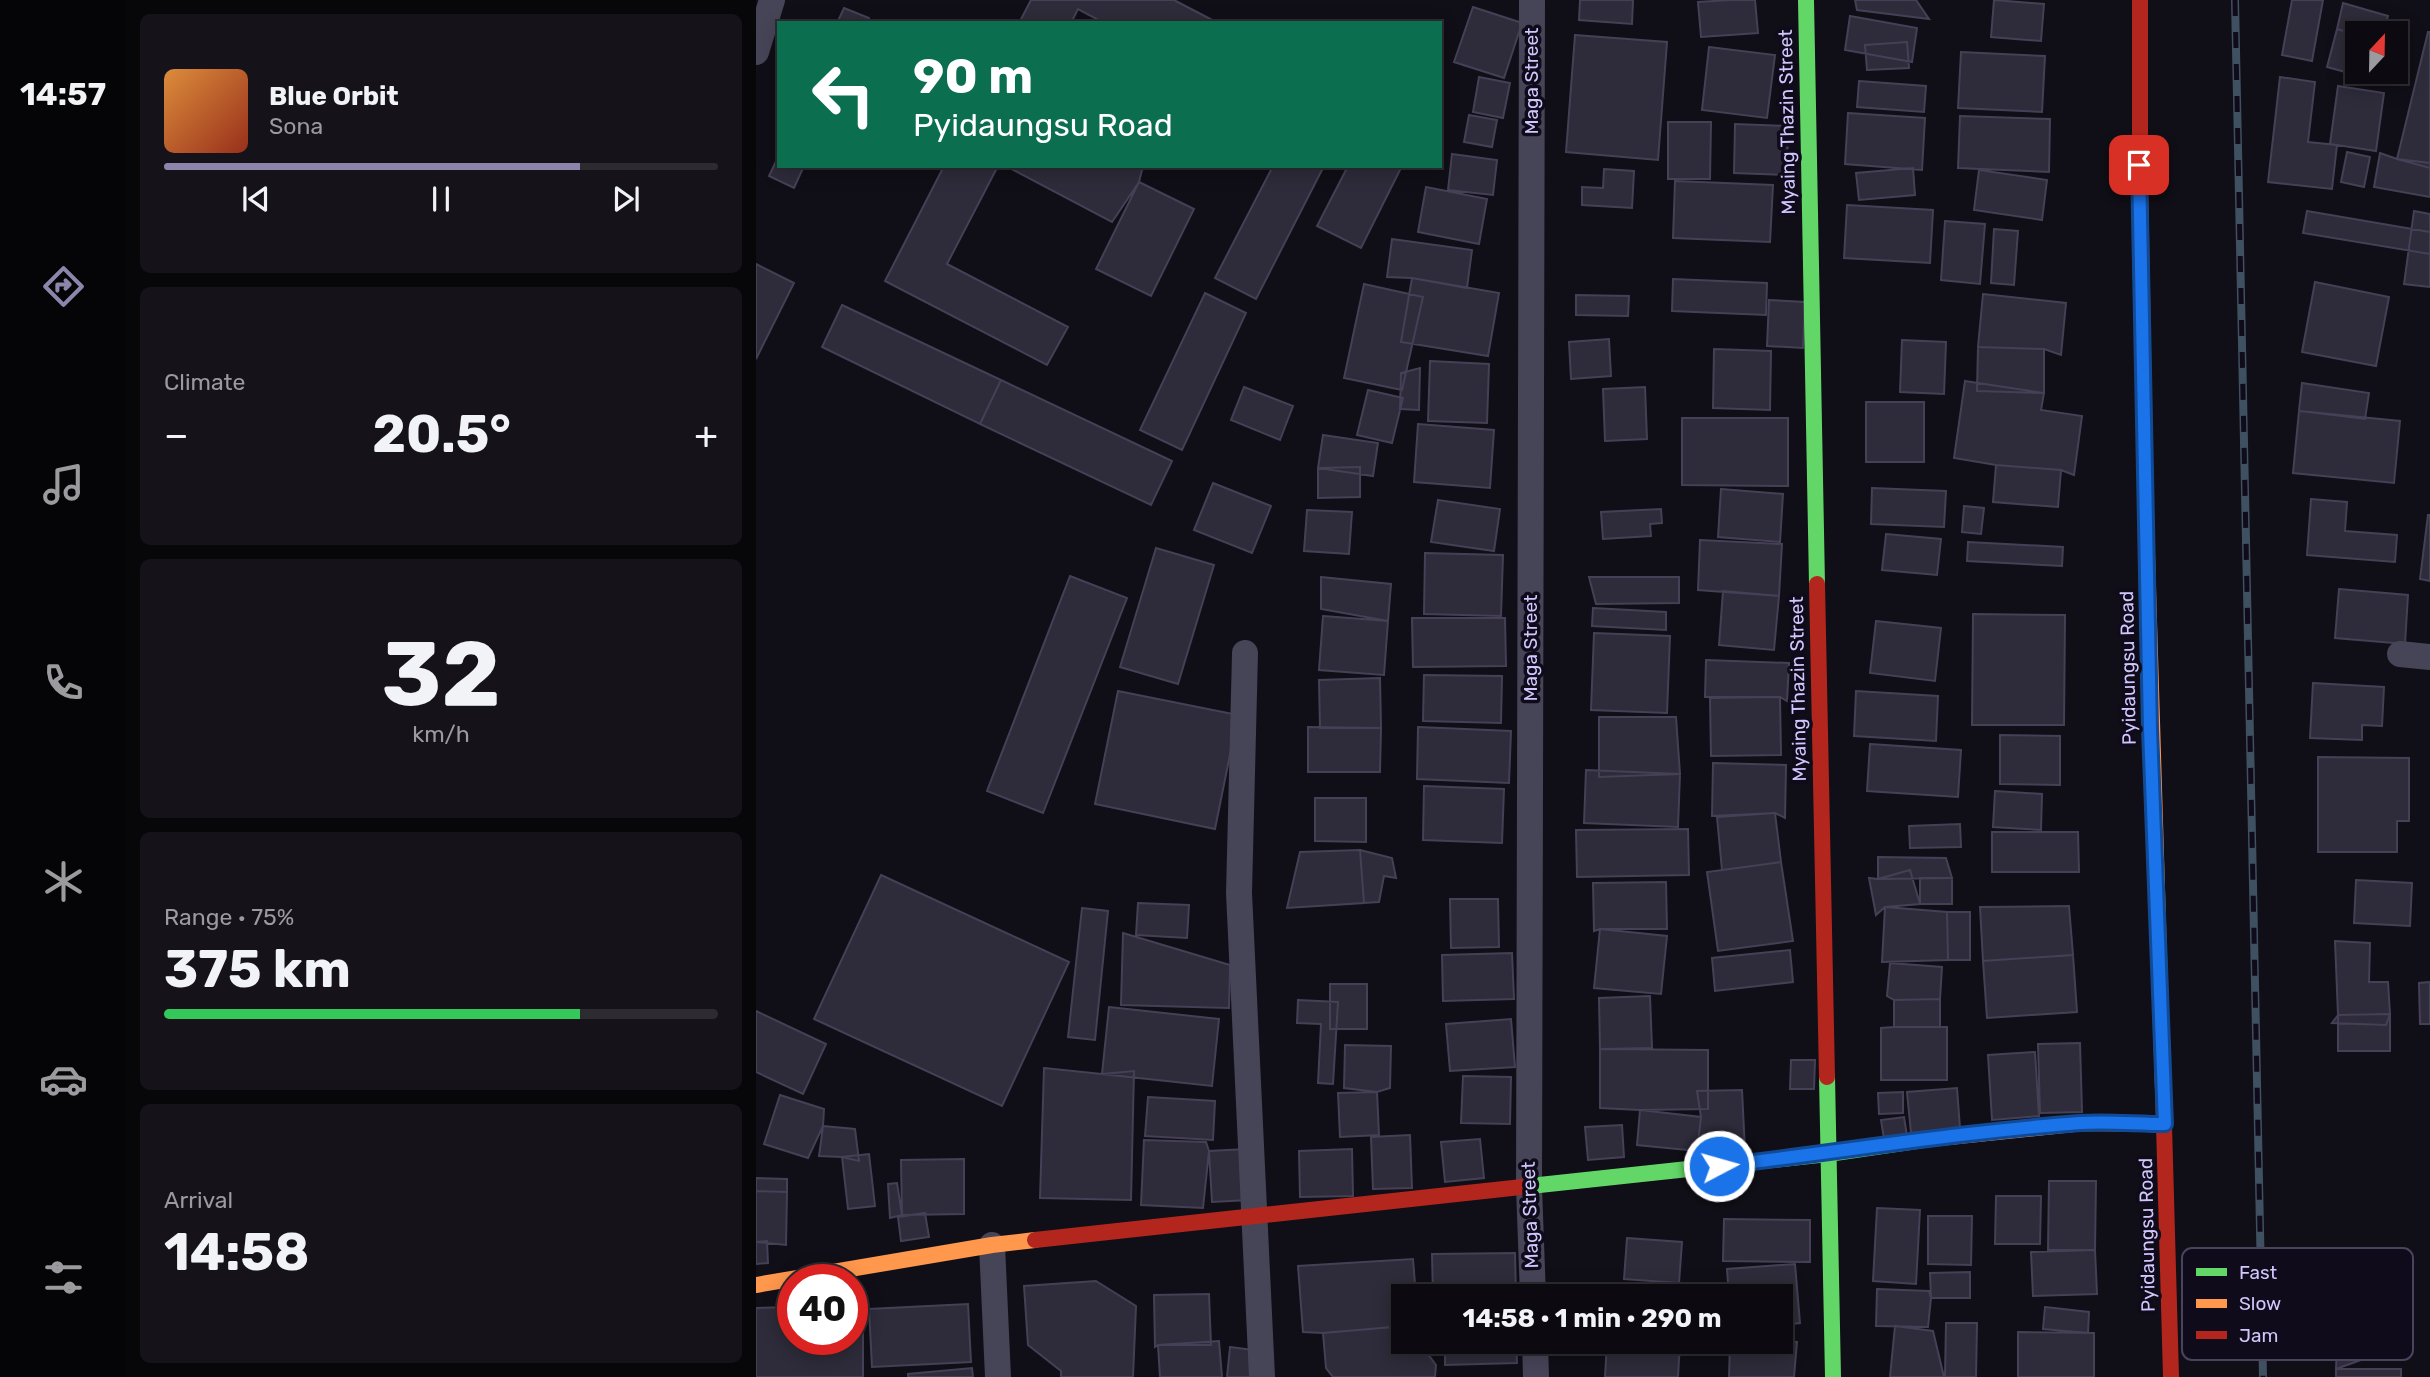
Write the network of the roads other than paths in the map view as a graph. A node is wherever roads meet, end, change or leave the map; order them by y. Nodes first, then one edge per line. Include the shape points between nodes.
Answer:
1 (772, 0) edge
2 (1532, 0) edge
3 (1806, 0) edge
4 (2140, 0) edge
5 (756, 52) edge
6 (1245, 653) dead end
7 (2400, 654) dead end
8 (2430, 657) edge
9 (2165, 1124) junction
10 (1828, 1154) junction
11 (1529, 1187) junction
12 (1255, 1216) junction
13 (992, 1245) junction
14 (1533, 1284) edge
15 (756, 1285) edge
16 (1535, 1354) edge
17 (998, 1377) edge
18 (1262, 1377) edge
19 (1536, 1377) edge
20 (1833, 1377) edge
21 (2171, 1377) edge

1 - 5 street
2 - 11 street, Maga Street
3 - 10 main road, Myaing Thazin Street
4 - 9 main road, Pyidaungsu Road via 2139,206 2149,687
6 - 12 street via 1239,893
7 - 8 street
9 - 10 main road via 2082,1123
9 - 21 main road, Pyidaungsu Road
10 - 11 main road
10 - 20 main road, Myaing Thazin Street
11 - 12 main road
11 - 14 street, Maga Street
12 - 13 main road
12 - 18 street
13 - 15 main road
13 - 17 street
16 - 19 street

